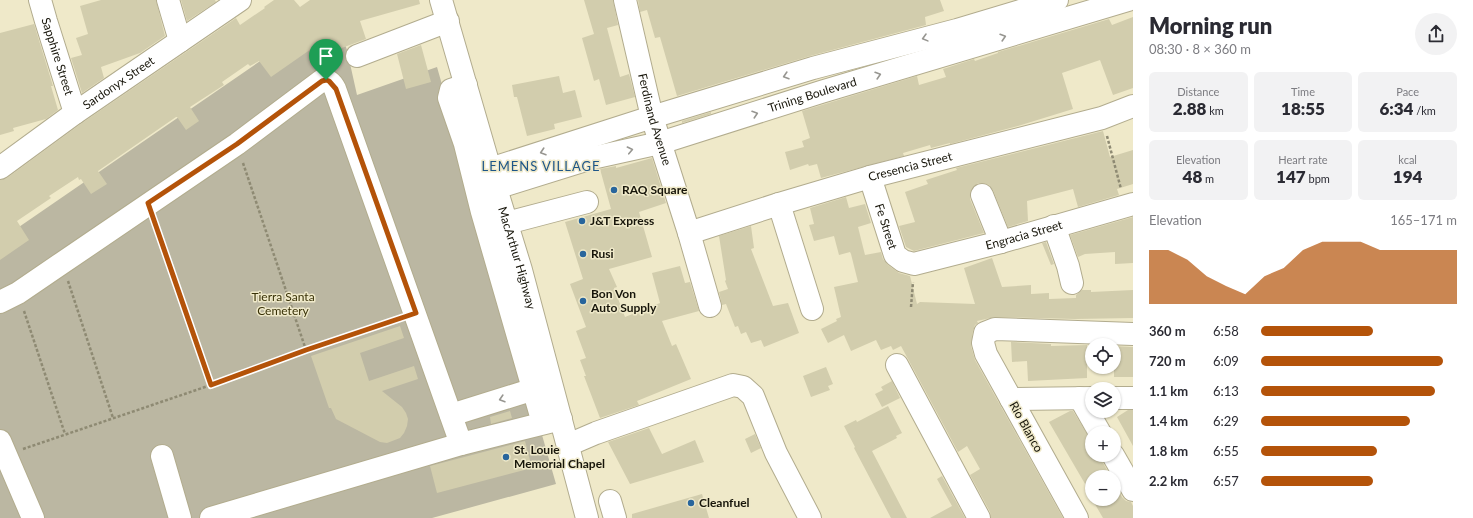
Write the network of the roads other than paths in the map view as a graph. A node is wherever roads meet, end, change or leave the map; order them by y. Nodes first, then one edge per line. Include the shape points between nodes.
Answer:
1 (40, 0) edge
2 (168, 0) edge
3 (240, 0) edge
4 (441, 0) edge
5 (625, 0) edge
6 (1056, 0) edge
7 (1128, 0) edge
8 (1088, 6) edge
9 (448, 21) junction
10 (960, 39) junction
11 (180, 41) junction
12 (357, 56) dead end
13 (813, 68) junction
14 (821, 92) junction
15 (1133, 106) edge
16 (75, 113) junction
17 (652, 117) junction
18 (660, 144) junction
19 (0, 168) edge
20 (870, 177) junction
21 (492, 194) junction
22 (982, 195) dead end
23 (587, 202) dead end
24 (779, 204) junction
25 (1129, 205) edge
26 (1054, 226) junction
27 (689, 233) junction
28 (1001, 242) junction
29 (914, 264) joint
30 (521, 270) junction
31 (500, 276) junction
32 (1072, 282) dead end
33 (9, 297) edge
34 (710, 306) dead end
35 (812, 310) dead end
36 (1133, 334) edge
37 (897, 365) dead end
38 (542, 386) junction
39 (1085, 398) edge
40 (1121, 398) edge
41 (1133, 398) edge
42 (1011, 399) junction
43 (451, 415) junction
44 (552, 421) junction
45 (461, 444) junction
46 (568, 445) junction
47 (3, 448) edge
48 (162, 456) dead end
49 (1117, 462) edge
50 (1133, 490) edge
51 (33, 518) edge
52 (180, 518) edge
53 (211, 518) edge
54 (587, 518) edge
55 (810, 518) edge
56 (979, 518) edge
57 (1077, 518) edge

1 - 16 main road, Sapphire Street
2 - 11 main road
3 - 11 main road, Sardonyx Street
4 - 9 main road, MacArthur Highway
5 - 17 main road, Ferdinand Avenue
6 - 10 main road, Trining Boulevard
7 - 8 main road, Trining Boulevard
10 -> 8 main road, Trining Boulevard
9 - 12 main road
9 - 21 main road, MacArthur Highway
10 -> 13 main road, Trining Boulevard
14 -> 10 main road, Trining Boulevard
11 - 16 main road, Sardonyx Street
13 - 14 main road
13 -> 17 main road, Trining Boulevard
18 -> 14 main road, Trining Boulevard
15 - 20 main road, Cresencia Street via 1102,118
16 - 19 main road, Sardonyx Street
17 - 18 main road, Ferdinand Avenue
17 -> 21 main road, Trining Boulevard
21 -> 18 main road, Trining Boulevard via 592,158
18 - 27 main road, Ferdinand Avenue
20 - 24 main road, Cresencia Street
20 - 29 main road, Fe Street via 895,255 903,262
21 - 23 main road
21 - 30 main road, MacArthur Highway
21 - 31 main road
22 - 28 main road
24 - 27 main road, Cresencia Street
24 - 35 main road
25 - 26 main road, Engracia Street
26 - 28 main road, Engracia Street
26 - 32 main road
27 - 34 main road, Ferdinand Avenue
28 - 29 main road, Engracia Street
30 - 31 main road
30 - 38 main road, MacArthur Highway
31 - 38 main road
33 - 43 main road via 237,144 326,80 336,89
36 - 42 main road, Rio Blanco via 995,330 985,333 983,344 986,354
37 - 56 main road
38 -> 43 main road
38 - 44 main road, MacArthur Highway
39 - 42 main road
40 - 41 main road
42 - 57 main road, Rio Blanco
43 - 45 main road
44 - 45 main road
44 - 46 main road, MacArthur Highway
45 - 53 main road
46 - 54 main road, MacArthur Highway
46 - 55 main road via 734,384 743,387 753,396 776,453
47 - 51 main road
48 - 52 main road
49 - 50 main road

